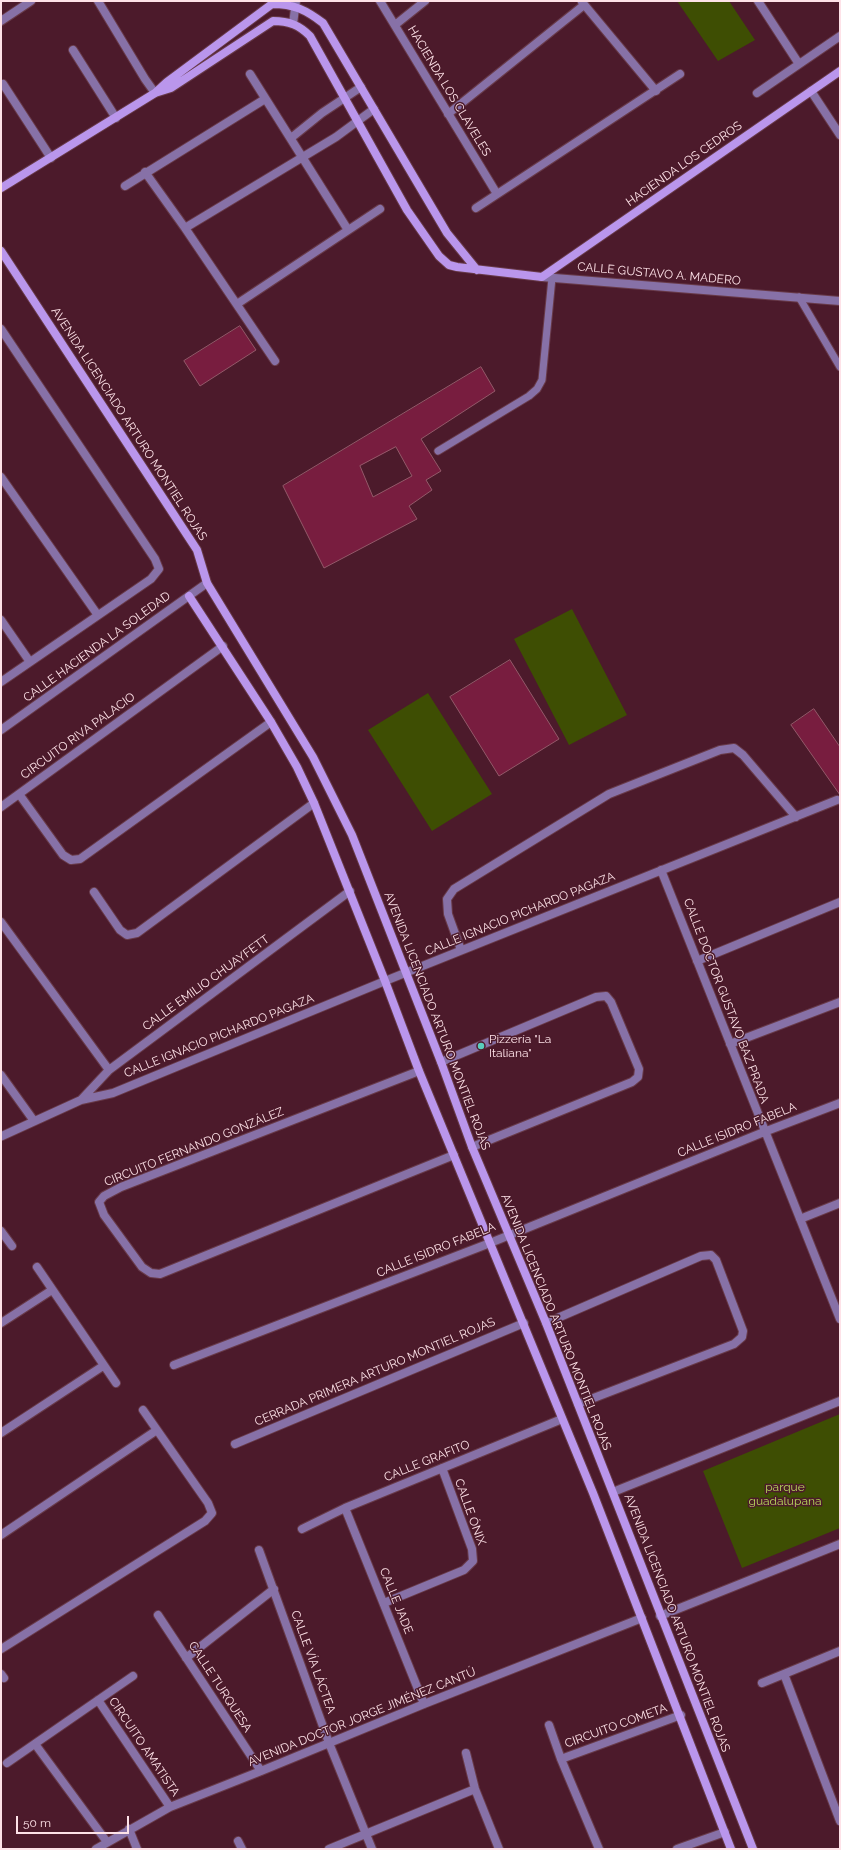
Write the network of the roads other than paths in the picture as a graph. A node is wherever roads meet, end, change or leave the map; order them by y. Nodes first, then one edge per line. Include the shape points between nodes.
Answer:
1 (31, 1) edge
2 (98, 1) edge
3 (380, 1) edge
4 (425, 1) edge
5 (758, 1) edge
6 (294, 3) edge
7 (583, 3) edge
8 (1, 21) edge
9 (293, 24) junction
10 (395, 25) junction
11 (840, 36) edge
12 (73, 50) dead end
13 (799, 64) junction
14 (840, 71) edge
15 (250, 74) dead end
16 (680, 74) dead end
17 (3, 84) dead end
18 (361, 87) junction
19 (656, 91) junction
20 (811, 91) junction
21 (155, 93) junction
22 (757, 93) dead end
23 (265, 99) junction
24 (344, 99) junction
25 (374, 109) junction
26 (448, 114) junction
27 (116, 118) junction
28 (357, 123) junction
29 (840, 135) edge
30 (291, 138) junction
31 (304, 157) junction
32 (51, 158) junction
33 (145, 172) junction
34 (125, 186) dead end
35 (1, 188) edge
36 (498, 194) junction
37 (476, 208) dead end
38 (380, 209) dead end
39 (185, 228) junction
40 (348, 230) junction
41 (1, 251) edge
42 (477, 270) junction
43 (542, 277) junction
44 (552, 278) junction
45 (799, 298) junction
46 (840, 301) edge
47 (237, 304) junction
48 (1, 329) edge
49 (275, 361) dead end
50 (840, 367) edge
51 (438, 451) dead end
52 (1, 477) edge
53 (207, 583) junction
54 (189, 596) junction
55 (97, 614) junction
56 (1, 620) edge
57 (223, 646) junction
58 (30, 662) junction
59 (1, 682) edge
60 (271, 722) junction
61 (1, 730) edge
62 (18, 794) junction
63 (836, 800) dead end
64 (314, 803) junction
65 (1, 807) edge
66 (796, 817) junction
67 (661, 870) junction
68 (350, 891) junction
69 (94, 892) dead end
70 (840, 902) edge
71 (1, 922) edge
72 (461, 950) junction
73 (697, 961) junction
74 (406, 973) junction
75 (385, 981) junction
76 (840, 1002) edge
77 (730, 1044) junction
78 (441, 1062) junction
79 (109, 1070) junction
80 (418, 1070) junction
81 (1, 1075) edge
82 (81, 1100) junction
83 (840, 1103) edge
84 (34, 1121) junction
85 (764, 1132) junction
86 (2, 1136) dead end
87 (472, 1147) junction
88 (454, 1155) junction
89 (840, 1203) edge
90 (800, 1219) junction
91 (1, 1231) edge
92 (508, 1235) junction
93 (490, 1243) junction
94 (12, 1246) dead end
95 (37, 1267) dead end
96 (52, 1290) junction
97 (836, 1301) edge
98 (840, 1319) edge
99 (1, 1323) edge
100 (524, 1323) junction
101 (546, 1323) junction
102 (174, 1365) dead end
103 (104, 1366) junction
104 (116, 1383) dead end
105 (840, 1400) edge
106 (578, 1404) junction
107 (143, 1410) dead end
108 (562, 1419) junction
109 (157, 1430) junction
110 (1, 1433) edge
111 (236, 1444) dead end
112 (442, 1468) junction
113 (613, 1492) junction
114 (345, 1508) junction
115 (302, 1529) dead end
116 (1, 1535) edge
117 (840, 1544) edge
118 (259, 1550) dead end
119 (274, 1589) junction
120 (384, 1603) junction
121 (158, 1615) dead end
122 (660, 1616) junction
123 (642, 1618) junction
124 (1, 1649) edge
125 (840, 1651) edge
126 (186, 1658) junction
127 (784, 1674) junction
128 (134, 1676) dead end
129 (762, 1683) dead end
130 (98, 1700) junction
131 (424, 1704) junction
132 (681, 1715) junction
133 (549, 1725) dead end
134 (329, 1743) junction
135 (35, 1744) junction
136 (466, 1753) dead end
137 (561, 1759) junction
138 (7, 1764) dead end
139 (261, 1772) junction
140 (475, 1788) junction
141 (170, 1807) junction
142 (840, 1821) edge
143 (130, 1829) junction
144 (725, 1832) junction
145 (366, 1833) junction
146 (238, 1841) dead end
147 (107, 1842) junction
148 (96, 1849) edge
149 (137, 1849) edge
150 (242, 1849) edge
151 (329, 1849) edge
152 (372, 1849) edge
153 (499, 1849) edge
154 (599, 1849) edge
155 (677, 1849) edge
156 (731, 1849) edge
157 (753, 1849) edge

1 - 8 street
2 - 21 street
3 - 10 street, HACIENDA LOS CLAVELES
4 - 10 street
5 - 13 street
6 - 9 street
6 - 18 main road via 323,23
6 - 21 main road via 272,4
7 - 19 street
7 - 26 street
9 - 21 main road via 273,21 171,88
9 - 24 main road, CALLE GUSTAVO A. MADERO via 302,27 310,36
10 - 26 street, HACIENDA LOS CLAVELES
11 - 13 street
12 - 27 street
13 - 22 street
14 - 20 main road, HACIENDA LOS CEDROS
15 - 23 street
16 - 19 street
17 - 32 street
18 - 24 street
18 - 25 main road
19 - 36 street
20 - 29 street
20 - 43 main road, HACIENDA LOS CEDROS
21 - 27 main road
23 - 30 street
23 - 33 street
24 - 28 main road, CALLE GUSTAVO A. MADERO
24 - 30 street
25 - 28 street
25 - 42 main road via 447,233
26 - 36 street, HACIENDA LOS CLAVELES
27 - 32 main road
28 - 31 street
28 - 42 main road, CALLE GUSTAVO A. MADERO via 407,210 439,256 450,265
30 - 31 street
31 - 39 street
31 - 40 street
32 - 35 main road
33 - 34 street
33 - 39 street
36 - 37 street
38 - 40 street
39 - 47 street
40 - 47 street
41 - 53 main road, AVENIDA LICENCIADO ARTURO MONTIEL ROJAS via 197,550
42 - 43 main road, CALLE GUSTAVO A. MADERO
43 - 44 street, CALLE GUSTAVO A. MADERO
44 - 45 street, CALLE GUSTAVO A. MADERO
44 - 51 lane via 542,380 537,389
45 - 46 street, CALLE GUSTAVO A. MADERO
45 - 50 lane
47 - 49 street
48 - 55 street via 155,559 159,569 151,579
52 - 55 street
53 - 54 street, CALLE HACIENDA LA SOLEDAD
53 - 74 main road, AVENIDA LICENCIADO ARTURO MONTIEL ROJAS via 313,756 352,835
54 - 57 main road
54 - 61 street, CALLE HACIENDA LA SOLEDAD
55 - 58 street
56 - 58 street
57 - 60 main road
57 - 62 street, CIRCUITO RIVA PALACIO
58 - 59 street
60 - 62 street, CIRCUITO RIVA PALACIO via 80,859 71,860 62,855
60 - 64 main road
62 - 65 street
63 - 66 street, CALLE IGNACIO PICHARDO PAGAZA
64 - 68 main road
64 - 69 street via 137,933 127,935 120,930
66 - 67 street, CALLE IGNACIO PICHARDO PAGAZA
66 - 72 street via 743,755 734,748 720,750 690,761 609,794 454,889 447,899 448,914
67 - 72 street, CALLE IGNACIO PICHARDO PAGAZA
67 - 73 street, CALLE DOCTOR GUSTAVO BAZ PRADA
68 - 75 main road
68 - 79 street, CALLE EMILIO CHUAYFETT
70 - 73 street
71 - 79 street
72 - 74 street, CALLE IGNACIO PICHARDO PAGAZA
73 - 77 street, CALLE DOCTOR GUSTAVO BAZ PRADA
74 - 75 street, CALLE IGNACIO PICHARDO PAGAZA
74 - 78 main road, AVENIDA LICENCIADO ARTURO MONTIEL ROJAS
75 - 80 main road
75 - 82 street, CALLE IGNACIO PICHARDO PAGAZA via 112,1093
76 - 77 street
77 - 85 street, CALLE DOCTOR GUSTAVO BAZ PRADA
78 - 87 main road, AVENIDA LICENCIADO ARTURO MONTIEL ROJAS
78 - 87 street via 596,997 606,996 612,1002 639,1069 638,1077 632,1082
79 - 82 street, CALLE EMILIO CHUAYFETT
80 - 88 main road
80 - 88 street, CIRCUITO FERNANDO GONZÁLEZ via 121,1187 104,1196 99,1202 104,1215 142,1267 151,1273 160,1274
81 - 84 street
82 - 84 street, CALLE IGNACIO PICHARDO PAGAZA
83 - 85 street, CALLE ISIDRO FABELA
84 - 86 street, CALLE IGNACIO PICHARDO PAGAZA
85 - 90 street, CALLE DOCTOR GUSTAVO BAZ PRADA
85 - 92 street, CALLE ISIDRO FABELA
87 - 92 main road, AVENIDA LICENCIADO ARTURO MONTIEL ROJAS
88 - 93 main road
89 - 90 street
90 - 97 street, CALLE DOCTOR GUSTAVO BAZ PRADA
91 - 94 street
92 - 93 street, CALLE ISIDRO FABELA
92 - 101 main road, AVENIDA LICENCIADO ARTURO MONTIEL ROJAS
93 - 100 main road
93 - 102 street, CALLE ISIDRO FABELA
95 - 96 street
96 - 99 street
96 - 103 street
97 - 98 street, CALLE DOCTOR GUSTAVO BAZ PRADA
100 - 108 main road
100 - 111 street, CERRADA PRIMERA ARTURO MONTIEL ROJAS
101 - 106 main road, AVENIDA LICENCIADO ARTURO MONTIEL ROJAS
101 - 106 street via 701,1256 711,1256 716,1260 743,1331 742,1337 734,1344
103 - 104 street
103 - 110 street
105 - 113 street
106 - 113 main road, AVENIDA LICENCIADO ARTURO MONTIEL ROJAS
107 - 109 street
108 - 112 street, CALLE GRAFITO
108 - 123 main road
109 - 116 street
109 - 124 street via 208,1503 212,1513 205,1521
112 - 114 street, CALLE GRAFITO
112 - 120 street, CALLE ÓNIX via 472,1550 473,1561 464,1570
113 - 122 main road, AVENIDA LICENCIADO ARTURO MONTIEL ROJAS
114 - 115 street, CALLE GRAFITO
114 - 120 street, CALLE JADE
117 - 122 street
118 - 119 street, CALLE VÍA LÁCTEA
119 - 126 street
119 - 134 street, CALLE VÍA LÁCTEA
120 - 131 street, CALLE JADE
121 - 126 street, CALLE TURQUESA
122 - 157 main road, AVENIDA LICENCIADO ARTURO MONTIEL ROJAS
123 - 131 street, AVENIDA DOCTOR JORGE JIMÉNEZ CANTÚ
123 - 132 main road
125 - 127 street
126 - 139 street, CALLE TURQUESA
127 - 129 street
127 - 142 street
128 - 130 street, CIRCUITO AMATISTA
130 - 135 street, CIRCUITO AMATISTA
130 - 141 street, CIRCUITO AMATISTA
131 - 134 street, AVENIDA DOCTOR JORGE JIMÉNEZ CANTÚ
132 - 137 street, CIRCUITO COMETA
132 - 144 main road
133 - 137 street, CIRCUITO COMETA
134 - 139 street, AVENIDA DOCTOR JORGE JIMÉNEZ CANTÚ
134 - 145 street, CALLE VÍA LÁCTEA
135 - 138 street, CIRCUITO AMATISTA
135 - 147 street
136 - 140 street
137 - 154 street, CIRCUITO COMETA
139 - 141 street, AVENIDA DOCTOR JORGE JIMÉNEZ CANTÚ
140 - 145 street
140 - 153 street
141 - 143 street, AVENIDA DOCTOR JORGE JIMÉNEZ CANTÚ
143 - 147 street, AVENIDA DOCTOR JORGE JIMÉNEZ CANTÚ
143 - 149 street
144 - 155 street
144 - 156 main road
145 - 151 street
145 - 152 street, CALLE VÍA LÁCTEA
146 - 150 street
147 - 148 street, AVENIDA DOCTOR JORGE JIMÉNEZ CANTÚ

